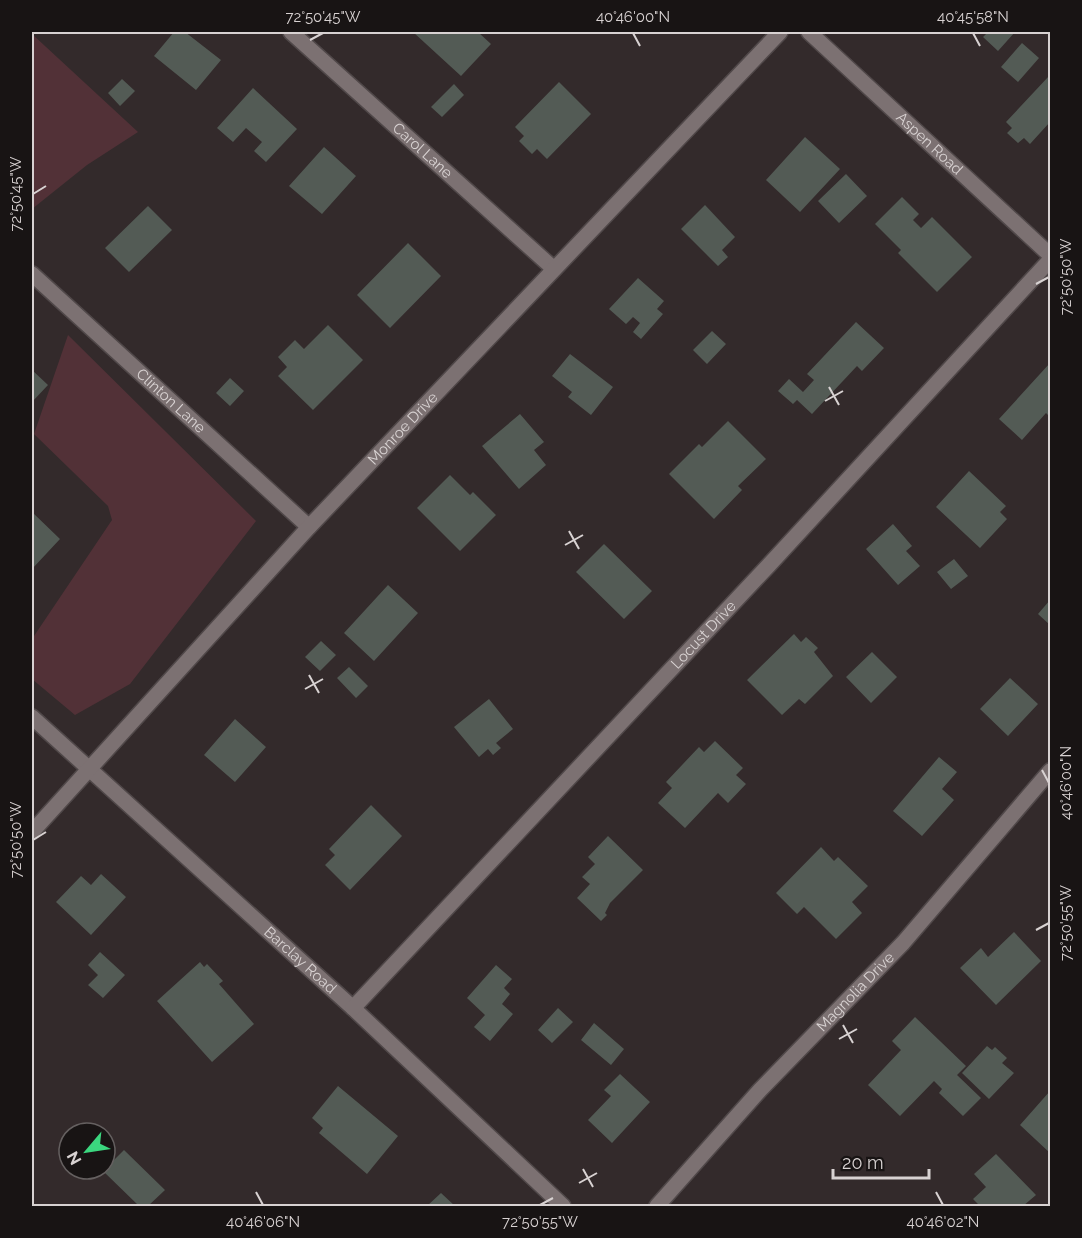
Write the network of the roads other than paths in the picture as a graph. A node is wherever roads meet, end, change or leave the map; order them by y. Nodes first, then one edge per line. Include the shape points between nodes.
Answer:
1 (291, 32) edge
2 (780, 32) edge
3 (809, 32) edge
4 (1050, 257) edge
5 (554, 269) junction
6 (32, 274) edge
7 (309, 527) junction
8 (32, 717) edge
9 (89, 770) junction
10 (1050, 771) edge
11 (32, 832) edge
12 (353, 1008) junction
13 (563, 1206) edge
14 (657, 1206) edge

1 - 5 street, Carol Lane
2 - 5 street, Monroe Drive
3 - 4 street, Aspen Road
4 - 12 street, Locust Drive via 769,565
5 - 7 street, Monroe Drive
6 - 7 street, Clinton Lane
7 - 9 street, Monroe Drive
8 - 9 street, Barclay Road
9 - 11 street, Monroe Drive
9 - 12 street, Barclay Road
10 - 14 street, Magnolia Drive via 903,943 760,1090
12 - 13 street, Barclay Road

